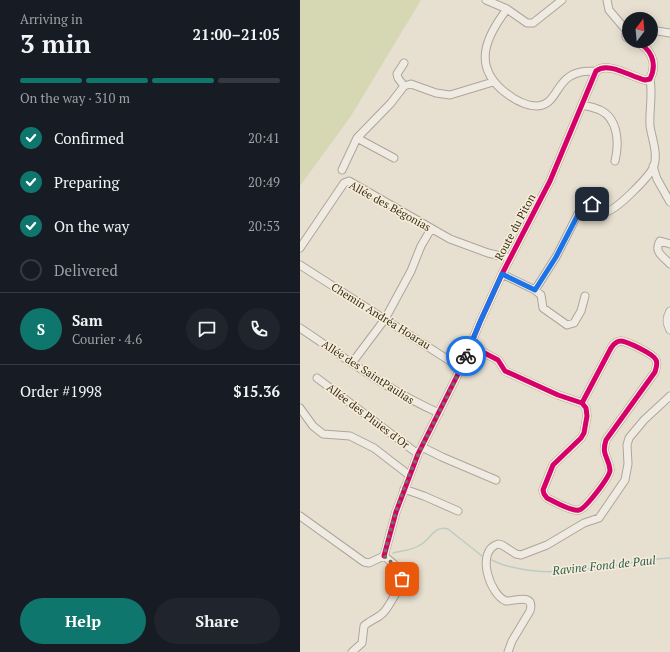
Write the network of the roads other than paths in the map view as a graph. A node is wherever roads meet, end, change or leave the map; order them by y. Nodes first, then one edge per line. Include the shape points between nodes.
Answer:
1 (486, 0) edge
2 (562, 0) edge
3 (607, 0) edge
4 (507, 9) junction
5 (622, 23) edge
6 (658, 31) edge
7 (670, 33) edge
8 (647, 48) edge
9 (404, 63) dead end
10 (596, 71) junction
11 (650, 79) junction
12 (493, 82) junction
13 (404, 86) junction
14 (582, 105) junction
15 (357, 138) junction
16 (394, 158) dead end
17 (615, 162) dead end
18 (653, 166) junction
19 (342, 170) dead end
20 (670, 202) edge
21 (431, 229) junction
22 (670, 244) edge
23 (300, 248) edge
24 (510, 258) junction
25 (670, 264) edge
26 (300, 265) edge
27 (502, 274) junction
28 (535, 290) junction
29 (584, 296) dead end
30 (670, 312) edge
31 (385, 319) junction
32 (300, 328) edge
33 (670, 330) edge
34 (471, 346) junction
35 (352, 363) junction
36 (461, 368) junction
37 (317, 378) dead end
38 (670, 396) edge
39 (582, 403) junction
40 (300, 408) edge
41 (438, 413) junction
42 (420, 451) junction
43 (409, 475) junction
44 (496, 480) dead end
45 (404, 490) junction
46 (458, 511) dead end
47 (300, 516) edge
48 (384, 556) junction
49 (352, 652) edge
50 (508, 652) edge

1 - 4 street
2 - 4 street via 532,23 527,23
3 - 5 street via 609,10
4 - 12 street via 495,26 486,51 484,62
6 - 7 street
8 - 11 street via 651,54 654,69
9 - 13 street via 397,74
10 - 11 street via 606,67 639,79
10 - 12 street via 570,76 551,100 538,106 517,102
10 - 14 street, Route du Piton
11 - 18 street via 650,125 655,152
12 - 13 street via 450,95 412,84
13 - 15 street
14 - 17 street via 605,113 614,127 618,145
14 - 24 street, Route du Piton via 550,181
15 - 16 street
15 - 19 street
18 - 20 street
18 - 28 street via 648,176 609,211 603,211 589,203 583,204 556,257
21 - 23 street, Allée des Bégonias via 346,181
21 - 24 street, Allée des Bégonias via 450,239
21 - 31 street
22 - 25 street via 660,242 657,248
24 - 27 street, Route du Piton
26 - 31 street, Chemin Andréa Hoarau
27 - 28 street
27 - 34 street, Route du Piton
28 - 29 street via 541,295 543,308 567,325 574,323 584,304
30 - 33 street via 667,324
31 - 35 street
31 - 36 street, Chemin Andréa Hoarau
32 - 35 street, Allée des SaintPaulias
34 - 36 street, Route du Piton
34 - 39 street via 498,360 510,374
35 - 41 street, Allée des SaintPaulias via 416,403
36 - 41 street, Route du Piton
37 - 42 street, Allée des Pluies d'Or
38 - 50 street via 629,438 626,480 599,518 580,525 547,545 521,555 498,544 488,553 486,568 496,595 506,601 526,599 532,606
39 - 39 street via 587,416 583,436 553,465 543,490 547,498 575,510 582,508 609,475 604,450 606,440 654,372 656,359 625,342 616,342
40 - 43 street via 313,426 323,434 350,436 374,448
41 - 42 street, Route du Piton
42 - 43 street, Route du Piton
42 - 44 street, Allée des Pluies d'Or via 442,457
43 - 45 street, Route du Piton
45 - 46 street
45 - 48 street, Route du Piton
47 - 48 street via 364,562 369,563
48 - 49 street via 399,569 402,579 383,613 364,626 362,643

